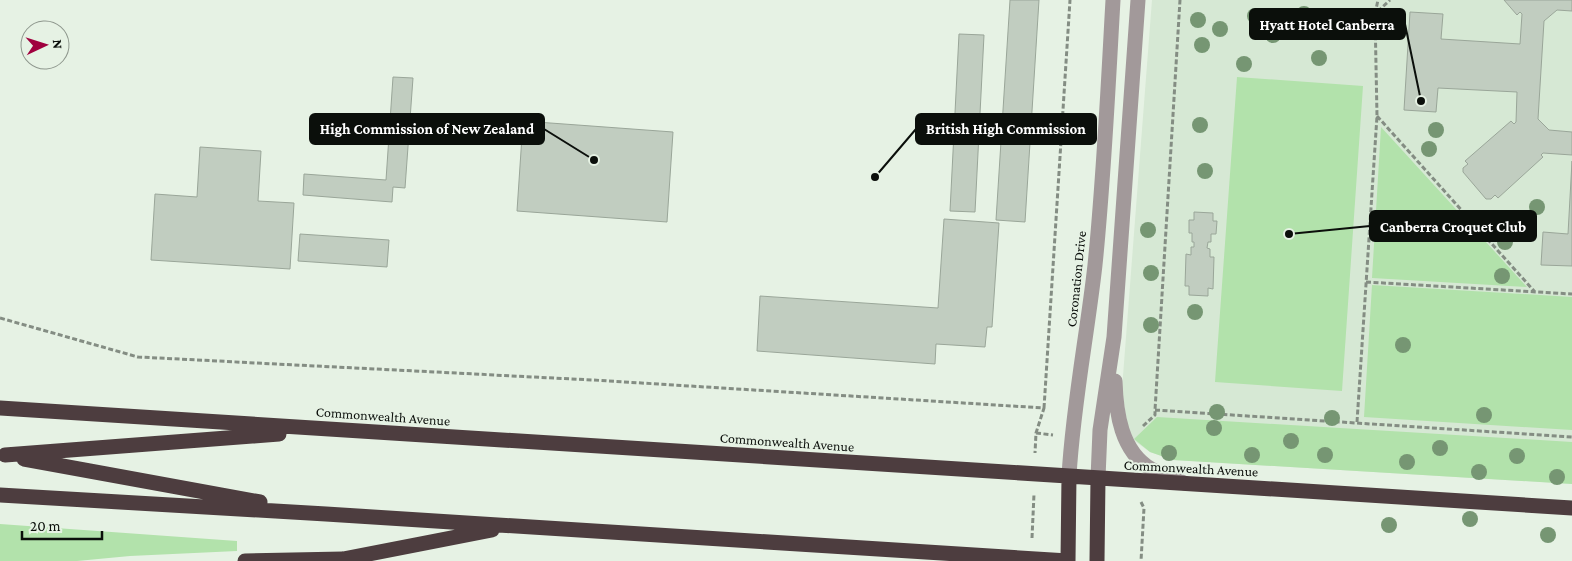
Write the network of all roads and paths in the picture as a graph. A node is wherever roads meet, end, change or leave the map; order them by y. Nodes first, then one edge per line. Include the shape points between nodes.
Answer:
1 (1070, 0) edge
2 (1113, 0) edge
3 (1138, 0) edge
4 (1180, 0) edge
5 (1378, 0) edge
6 (1390, 0) edge
7 (1375, 14) junction
8 (1376, 116) junction
9 (1366, 282) junction
10 (1535, 292) junction
11 (1572, 294) edge
12 (0, 318) edge
13 (1114, 337) junction
14 (0, 408) edge
15 (1044, 408) junction
16 (1155, 410) junction
17 (1357, 422) junction
18 (335, 430) junction
19 (1137, 431) dead end
20 (1036, 433) dead end
21 (1572, 436) edge
22 (2, 455) edge
23 (27, 456) junction
24 (1069, 476) junction
25 (1098, 478) junction
26 (1186, 483) junction
27 (0, 495) edge
28 (1144, 508) dead end
29 (1572, 508) edge
30 (326, 514) junction
31 (513, 526) junction
32 (887, 550) junction
33 (245, 561) edge
34 (943, 561) edge
35 (1068, 561) edge
36 (1097, 561) edge
37 (1141, 561) edge

1 - 15 path
2 - 24 street, Coronation Drive via 1095,263 1071,437
3 - 13 street
4 - 16 path
5 - 7 path
6 - 7 path
7 - 8 path
8 - 9 path
8 - 10 path
9 - 10 path
9 - 17 path
10 - 11 path
12 - 15 path via 138,356
13 - 25 street via 1100,430
13 - 26 street via 1115,402 1126,440 1136,456 1150,468
14 - 18 highway, Commonwealth Avenue
15 - 20 path
16 - 17 path
16 - 19 path via 1155,415
17 - 21 path
18 - 23 highway
18 - 24 highway, Commonwealth Avenue
22 - 23 highway
23 - 30 highway
24 - 25 highway, Commonwealth Avenue
24 - 35 highway, Coronation Drive
25 - 26 highway, Commonwealth Avenue
25 - 36 highway
26 - 29 highway, Commonwealth Avenue
27 - 30 highway
28 - 37 path
30 - 31 highway
31 - 32 highway
31 - 33 highway via 343,559
32 - 34 street
32 - 35 highway

